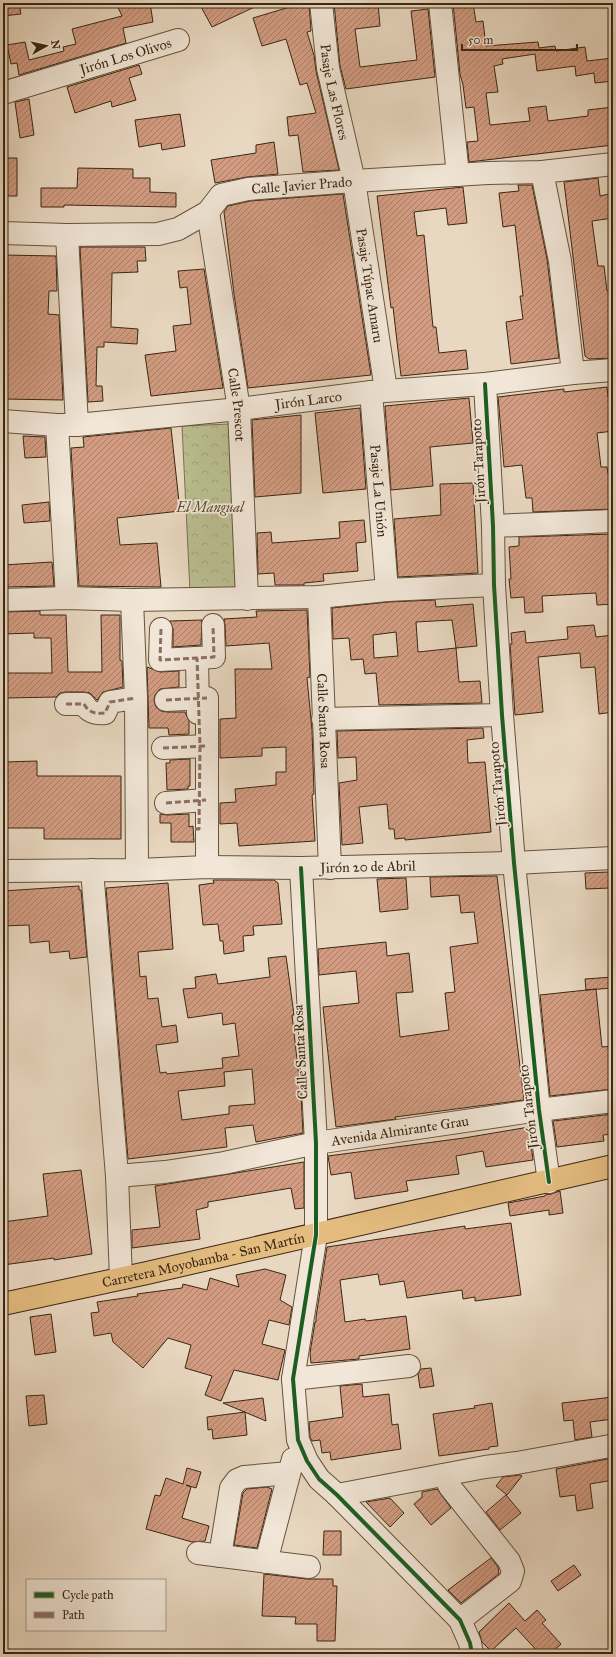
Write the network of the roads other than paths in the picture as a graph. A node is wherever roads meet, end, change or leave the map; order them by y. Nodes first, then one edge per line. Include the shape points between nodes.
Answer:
1 (321, 3) edge
2 (440, 3) edge
3 (178, 40) dead end
4 (3, 93) edge
5 (613, 164) edge
6 (542, 172) junction
7 (458, 175) junction
8 (354, 181) junction
9 (208, 212) junction
10 (3, 233) edge
11 (67, 235) junction
12 (613, 370) edge
13 (574, 373) junction
14 (484, 384) junction
15 (379, 391) junction
16 (239, 409) junction
17 (3, 421) edge
18 (67, 425) junction
19 (613, 521) edge
20 (493, 526) junction
21 (494, 585) junction
22 (387, 590) junction
23 (67, 598) junction
24 (319, 598) junction
25 (247, 599) junction
26 (3, 600) edge
27 (132, 600) junction
28 (213, 625) dead end
29 (160, 629) dead end
30 (197, 658) junction
31 (136, 698) junction
32 (202, 699) junction
33 (166, 700) dead end
34 (66, 704) dead end
35 (502, 714) junction
36 (323, 719) junction
37 (203, 746) junction
38 (163, 748) dead end
39 (203, 800) junction
40 (166, 803) dead end
41 (195, 830) dead end
42 (613, 858) edge
43 (514, 863) junction
44 (206, 866) junction
45 (301, 868) junction
46 (330, 868) junction
47 (92, 870) junction
48 (137, 870) junction
49 (3, 871) edge
50 (613, 1101) edge
51 (539, 1110) junction
52 (316, 1144) junction
53 (613, 1166) edge
54 (117, 1176) junction
55 (549, 1182) junction
56 (316, 1235) junction
57 (121, 1278) junction
58 (3, 1304) edge
59 (409, 1366) dead end
60 (293, 1379) junction
61 (298, 1440) junction
62 (610, 1446) dead end
63 (289, 1473) junction
64 (444, 1475) junction
65 (337, 1495) junction
66 (198, 1553) dead end
67 (220, 1556) junction
68 (266, 1562) junction
69 (309, 1567) dead end
70 (460, 1620) junction
71 (472, 1654) edge

1 - 8 street, Pasaje Las Flores via 328,68
2 - 7 street
3 - 4 street, Jirón Los Olivos
5 - 6 street, Calle Javier Prado
6 - 7 street, Calle Javier Prado
6 - 13 street via 560,261
7 - 8 street, Calle Javier Prado
8 - 9 street, Calle Javier Prado via 248,189 221,195
8 - 15 street, Pasaje Túpac Amaru
9 - 11 street, Calle Javier Prado via 178,229 158,234
9 - 16 street, Calle Prescot
10 - 11 street, Calle Javier Prado
11 - 18 street
12 - 13 street, Jirón Larco
13 - 14 street, Jirón Larco
14 - 15 street, Jirón Larco
14 - 20 street, Jirón Tarapoto
15 - 16 street, Jirón Larco
15 - 22 street, Pasaje La Unión
16 - 18 street, Jirón Larco
16 - 25 street, Calle Prescot
17 - 18 street, Jirón Larco
18 - 23 street
19 - 20 street
20 - 21 street, Jirón Tarapoto
21 - 22 street
21 - 35 street, Jirón Tarapoto
22 - 24 street
23 - 26 street
23 - 27 street
24 - 25 street
24 - 36 street, Calle Santa Rosa
25 - 27 street
27 - 31 street
28 - 30 street via 214,657
29 - 30 street via 160,660
30 - 32 street
31 - 34 street via 110,702 106,713 98,714 90,712 84,704
31 - 48 street
32 - 33 street
32 - 37 street
35 - 36 street
35 - 43 street, Jirón Tarapoto
36 - 46 street, Calle Santa Rosa
37 - 38 street
37 - 39 street
39 - 40 street
39 - 41 street via 200,829
39 - 44 street
42 - 43 street, Jirón 20 de Abril
43 - 46 street, Jirón 20 de Abril
43 - 51 street, Jirón Tarapoto
44 - 45 street, Jirón 20 de Abril
44 - 48 street, Jirón 20 de Abril
45 - 46 street, Jirón 20 de Abril
45 - 52 street, Calle Santa Rosa
47 - 48 street, Jirón 20 de Abril
47 - 49 street, Jirón 20 de Abril
47 - 54 street
50 - 51 street, Avenida Almirante Grau
51 - 52 street, Avenida Almirante Grau
51 - 55 street, Jirón Tarapoto
52 - 54 street, Avenida Almirante Grau via 224,1163
52 - 56 street, Calle Santa Rosa
53 - 55 main road, Carretera Moyobamba - San Martín
54 - 57 street
55 - 56 main road, Carretera Moyobamba - San Martín
56 - 57 main road, Carretera Moyobamba - San Martín
56 - 60 street, Calle Santa Rosa
57 - 58 main road, Carretera Moyobamba - San Martín
59 - 60 street
60 - 61 street, Calle Santa Rosa
61 - 63 street
61 - 65 street via 307,1461 319,1479
62 - 64 street
63 - 67 street via 253,1475 237,1480 231,1488
63 - 68 street
64 - 65 street
64 - 70 street via 450,1487 509,1561 512,1571 510,1581
65 - 70 street
66 - 67 street
67 - 68 street
68 - 69 street
70 - 71 street

